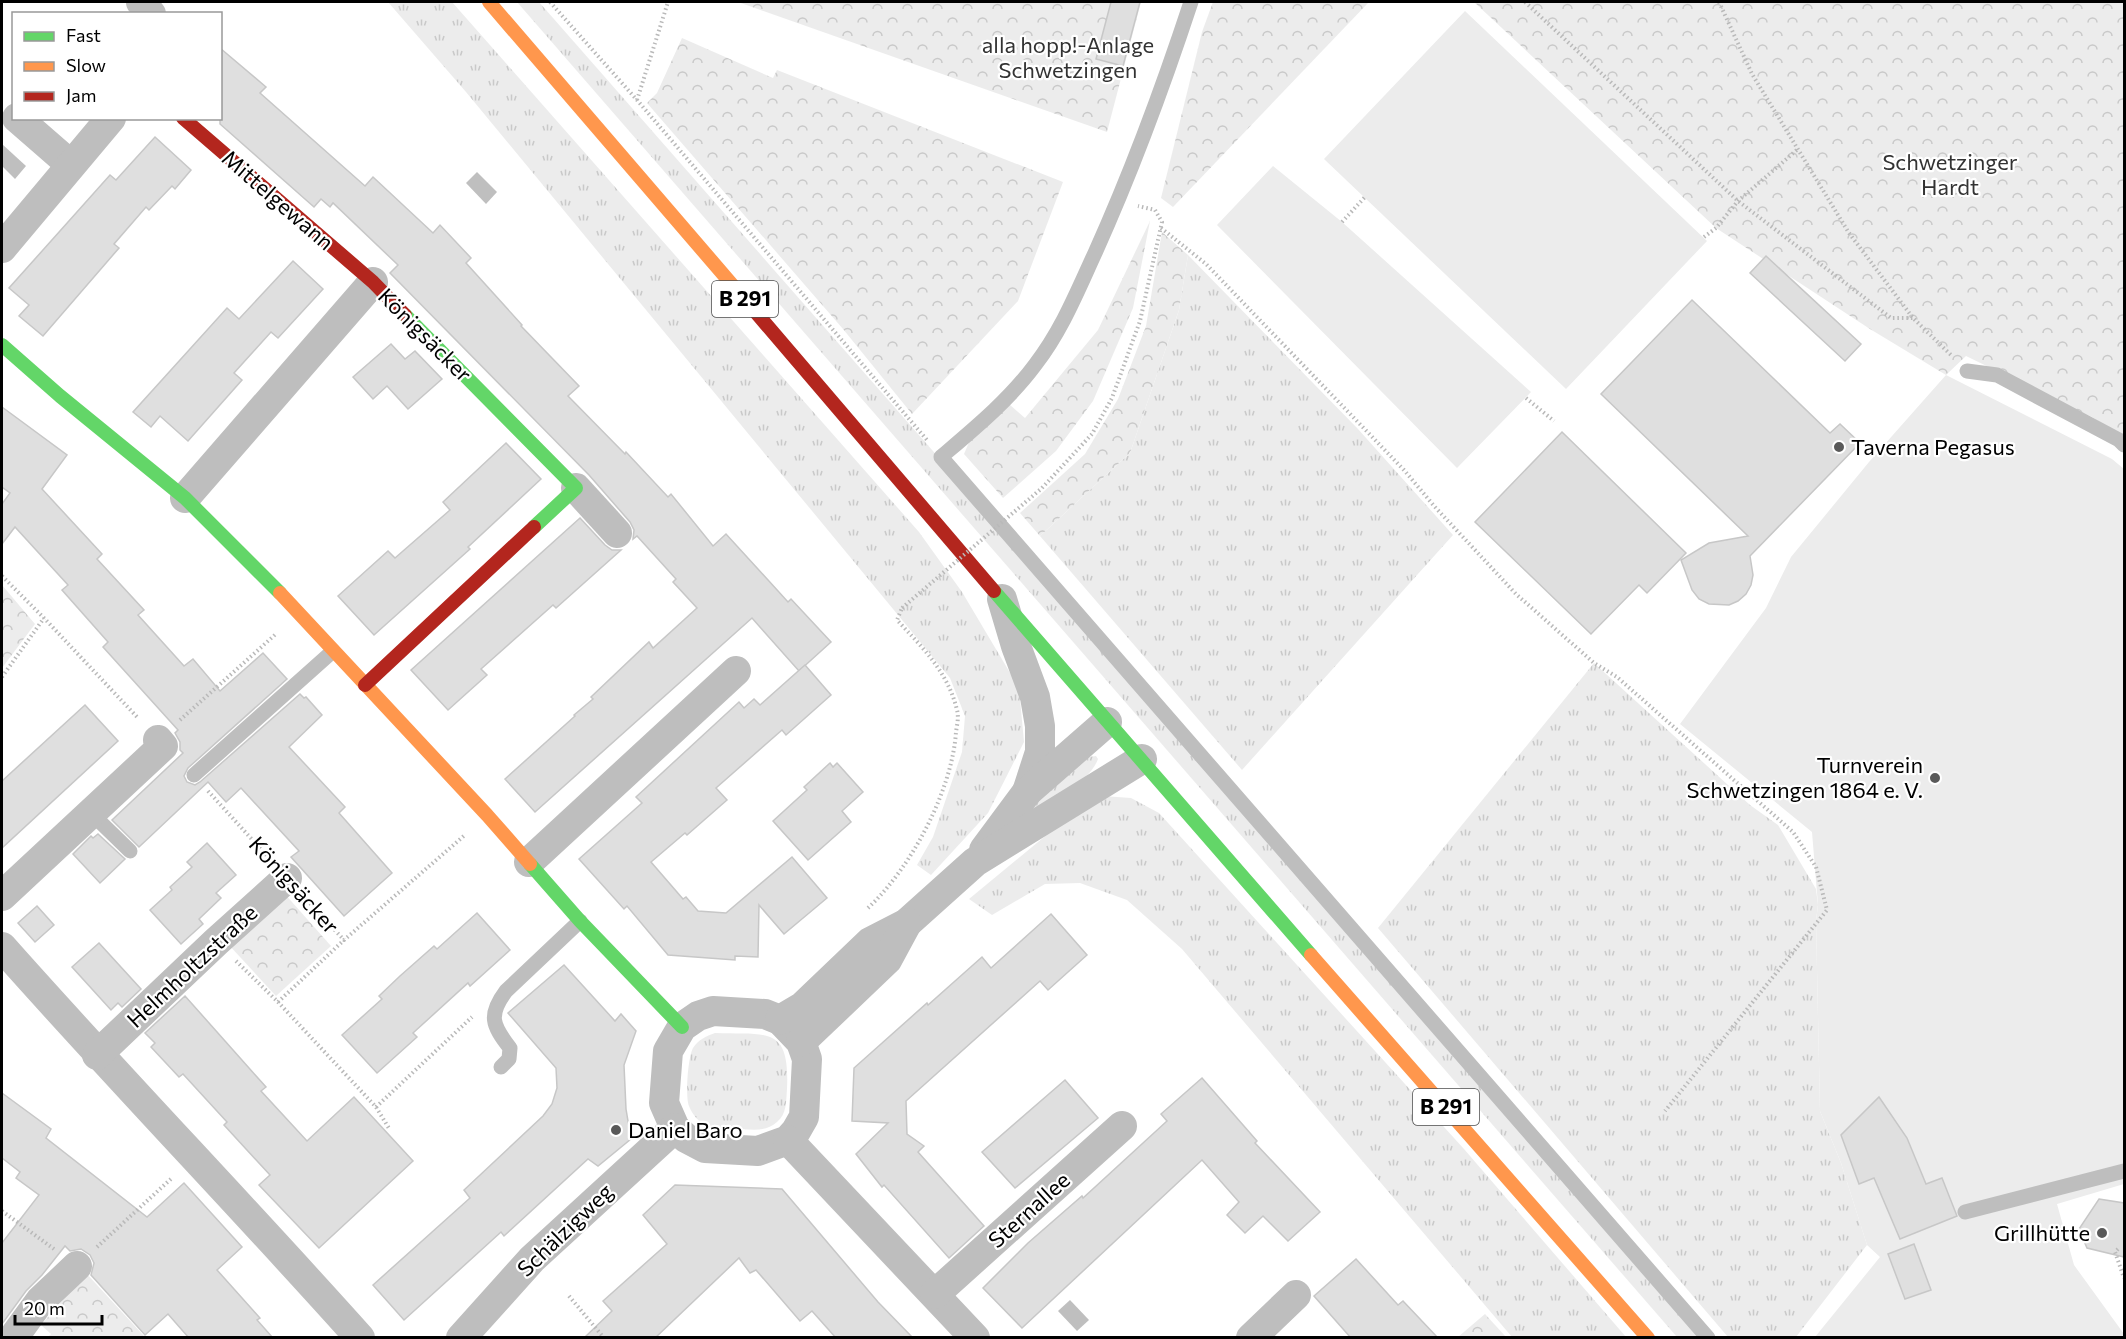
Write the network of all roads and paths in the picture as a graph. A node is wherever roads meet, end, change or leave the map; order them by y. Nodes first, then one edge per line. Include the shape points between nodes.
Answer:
1 (489, 2) edge
2 (550, 2) edge
3 (668, 2) edge
4 (1191, 2) edge
5 (1525, 2) edge
6 (1719, 2) edge
7 (637, 100) junction
8 (18, 120) edge
9 (109, 120) edge
10 (185, 120) edge
11 (1798, 149) junction
12 (71, 165) junction
13 (1365, 197) dead end
14 (1118, 201) junction
15 (1738, 201) junction
16 (1342, 222) dead end
17 (1161, 228) junction
18 (1704, 237) dead end
19 (2, 248) edge
20 (373, 282) junction
21 (1913, 318) junction
22 (2, 345) edge
23 (1967, 371) joint
24 (1526, 398) dead end
25 (1554, 421) dead end
26 (2124, 445) edge
27 (941, 457) junction
28 (576, 488) junction
29 (185, 498) junction
30 (617, 533) dead end
31 (2, 576) edge
32 (1001, 596) junction
33 (299, 613) junction
34 (44, 618) junction
35 (333, 651) junction
36 (736, 671) dead end
37 (2, 677) edge
38 (365, 685) junction
39 (1107, 722) junction
40 (158, 740) junction
41 (1142, 759) junction
42 (194, 775) joint
43 (1027, 792) junction
44 (91, 813) junction
45 (487, 815) junction
46 (130, 851) dead end
47 (529, 862) junction
48 (975, 862) junction
49 (287, 878) junction
50 (2, 896) edge
51 (867, 908) dead end
52 (580, 921) junction
53 (907, 923) junction
54 (344, 940) junction
55 (216, 942) junction
56 (2, 947) edge
57 (278, 1002) junction
58 (498, 1003) junction
59 (780, 1020) junction
60 (682, 1026) junction
61 (801, 1042) junction
62 (97, 1055) junction
63 (501, 1067) dead end
64 (376, 1107) junction
65 (1665, 1111) dead end
66 (1122, 1126) dead end
67 (675, 1128) junction
68 (390, 1130) dead end
69 (788, 1140) junction
70 (195, 1158) junction
71 (2124, 1171) edge
72 (2, 1211) edge
73 (1965, 1212) dead end
74 (2118, 1249) dead end
75 (77, 1266) junction
76 (2124, 1278) edge
77 (935, 1294) junction
78 (1296, 1295) dead end
79 (569, 1296) dead end
80 (13, 1338) edge
81 (360, 1338) edge
82 (461, 1338) edge
83 (604, 1338) edge
84 (975, 1338) edge
85 (1251, 1338) edge
86 (1648, 1338) edge
87 (1708, 1338) edge

1 - 32 street, B 291
2 - 7 path
3 - 7 path
4 - 14 lane
5 - 15 path
6 - 11 path via 1752,74
7 - 27 path
8 - 12 street
9 - 12 street
10 - 20 street, Mittelgewann
11 - 15 path
11 - 21 path via 1849,233
12 - 19 street
13 - 16 path
14 - 17 path via 1155,210
14 - 27 lane via 1068,314 1036,365 1000,406
15 - 18 path
15 - 21 path via 1891,318
17 - 51 path, bridge via 1140,321 1112,399 1092,434 1042,488 902,608 897,620 933,658 951,689 958,712 955,752 942,795 924,833 884,893
17 - 65 path via 1206,264 1404,470 1516,594 1594,663 1617,676 1793,832 1816,867 1827,910
20 - 28 street, Königsäcker
20 - 29 street, Königsäcker
21 - 23 path
22 - 29 street
23 - 26 lane via 1997,375
24 - 25 path
27 - 87 lane
28 - 30 street, Königsäcker
28 - 38 street
29 - 33 street
31 - 34 path
32 - 39 street, B 291
32 - 43 street via 1035,697 1040,726 1040,752
33 - 35 street
33 - 40 path
34 - 37 path
34 - 40 path
35 - 38 street
35 - 42 lane
36 - 47 street
38 - 45 street
39 - 41 street, B 291
39 - 43 street
40 - 44 street via 163,746
41 - 48 street
41 - 86 street, B 291
42 - 49 path, Königsäcker
43 - 48 street
44 - 46 lane
44 - 50 street
45 - 47 street
45 - 54 path, Königsäcker
47 - 52 street
48 - 53 street
49 - 54 path, Königsäcker
49 - 55 street, Helmholtzstraße
52 - 58 lane
52 - 60 street
53 - 59 street via 870,942 802,1007
53 - 61 street via 886,960
54 - 57 path
55 - 57 path
55 - 62 street, Helmholtzstraße
56 - 62 street
57 - 64 path
58 - 63 lane via 496,1030 510,1047 509,1059
58 - 64 path via 479,1011
59 - 60 street via 765,1014 714,1011
59 - 61 street
60 - 67 street via 668,1051 664,1103
61 - 69 street via 807,1059 804,1116
62 - 70 street
64 - 68 path
66 - 77 street, Sternallee
67 - 69 street via 705,1148 758,1151
67 - 82 street, Schälzigweg via 532,1260
69 - 77 street
70 - 75 path
70 - 81 street
71 - 73 lane
72 - 75 path
74 - 76 path via 2115,1252
75 - 80 street via 40,1301
77 - 84 street
78 - 85 street
79 - 83 path

